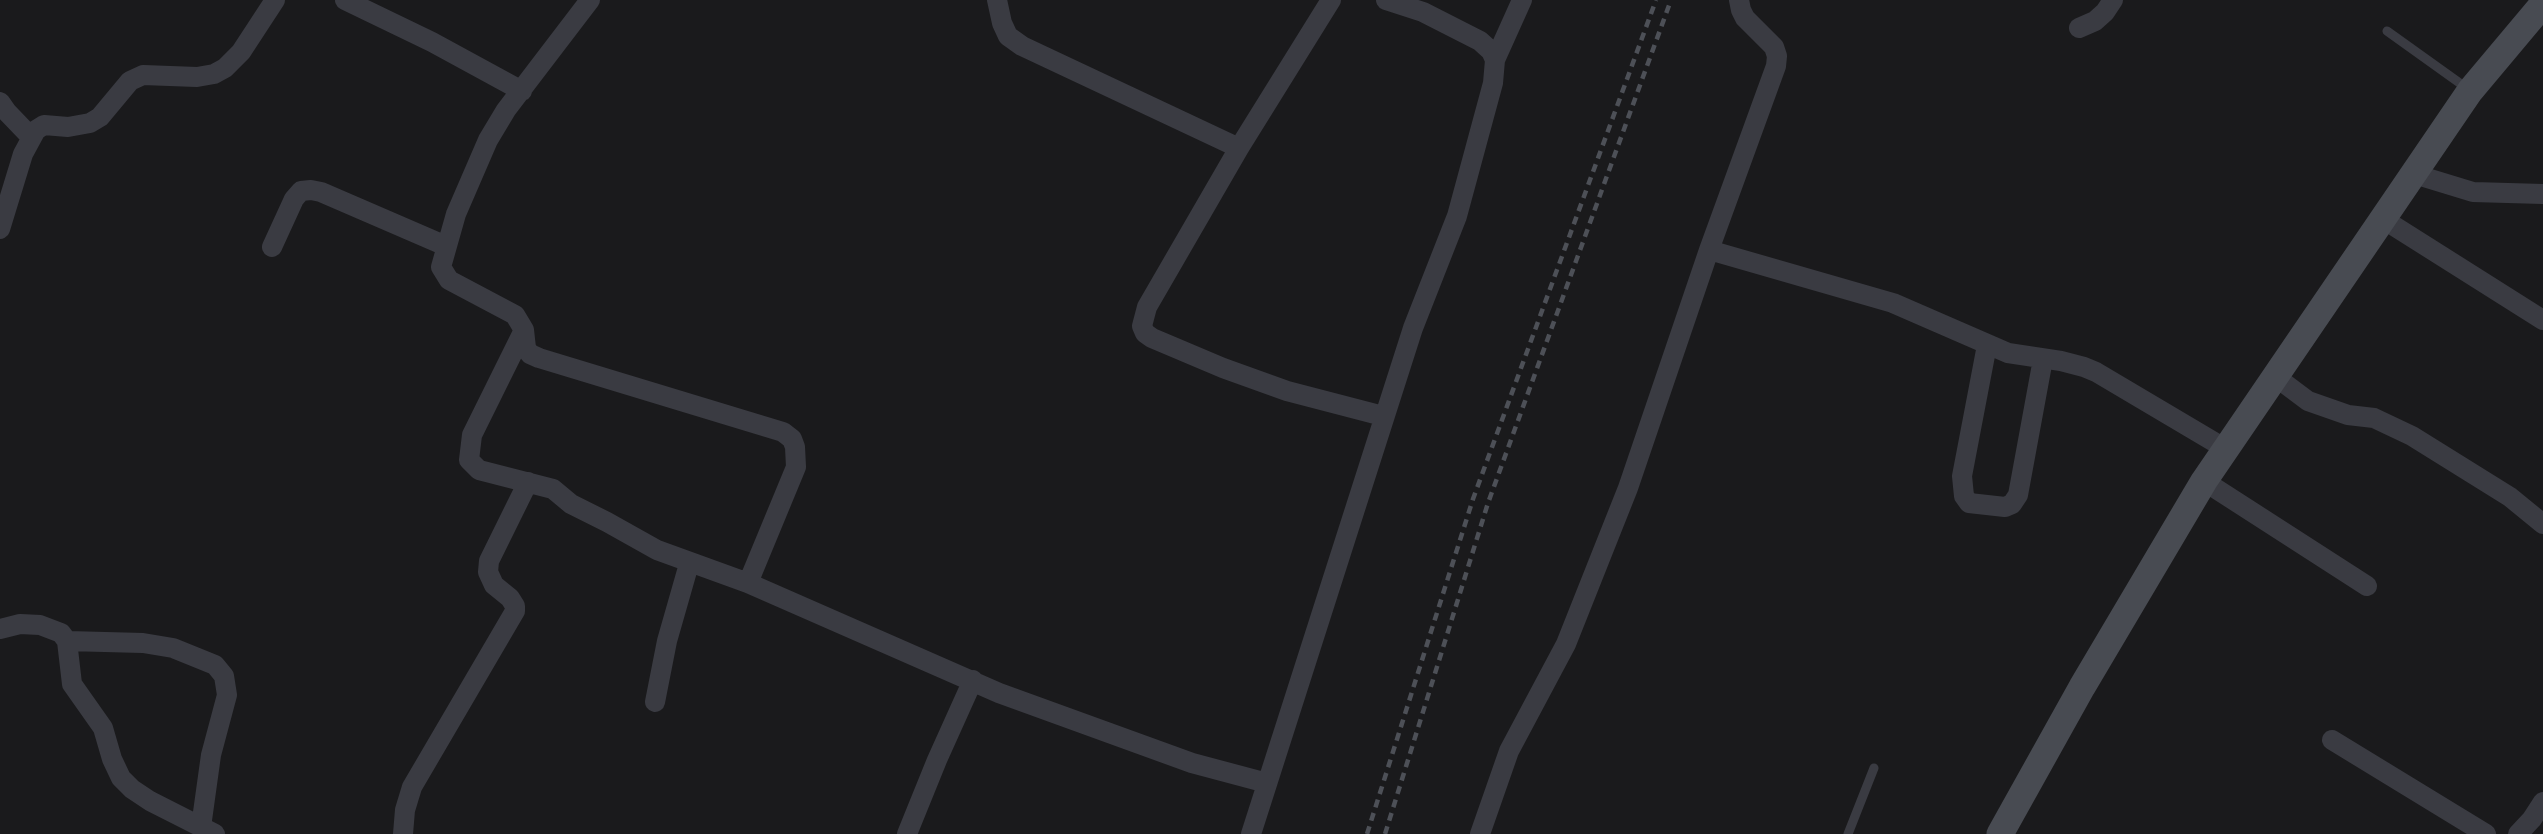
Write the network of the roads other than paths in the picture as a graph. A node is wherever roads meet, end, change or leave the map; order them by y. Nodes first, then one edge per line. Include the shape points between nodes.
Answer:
1 (275, 0) edge
2 (345, 0) edge
3 (590, 0) edge
4 (998, 0) edge
5 (1331, 0) edge
6 (1386, 0) edge
7 (1522, 0) edge
8 (1739, 0) edge
9 (2113, 0) edge
10 (2543, 4) edge
11 (2079, 28) dead end
12 (2387, 31) dead end
13 (1495, 60) junction
14 (522, 91) junction
15 (2470, 91) junction
16 (0, 102) edge
17 (31, 137) junction
18 (1239, 148) junction
19 (2414, 174) junction
20 (2543, 194) edge
21 (2383, 219) junction
22 (0, 229) edge
23 (446, 246) junction
24 (272, 247) dead end
25 (1709, 250) junction
26 (2543, 320) edge
27 (524, 330) junction
28 (1987, 345) junction
29 (2043, 359) junction
30 (2276, 377) junction
31 (1383, 416) junction
32 (2226, 449) junction
33 (2204, 481) junction
34 (528, 482) junction
35 (2543, 524) edge
36 (689, 564) junction
37 (748, 583) junction
38 (2367, 586) dead end
39 (0, 629) edge
40 (67, 641) junction
41 (973, 680) junction
42 (655, 702) dead end
43 (2332, 740) dead end
44 (1874, 768) dead end
45 (1267, 783) junction
46 (2543, 802) edge
47 (209, 832) edge
48 (403, 834) edge
49 (907, 834) edge
50 (1251, 834) edge
51 (1480, 834) edge
52 (1848, 834) edge
53 (2000, 834) edge
54 (2486, 834) edge
55 (2518, 834) edge

1 - 17 street via 241,52 225,68 197,77 143,75 130,81 100,117 90,123 68,127 44,125
2 - 14 street
3 - 14 street
4 - 18 street via 1008,36 1022,46
5 - 18 street
6 - 13 street via 1423,12 1480,41
7 - 13 street
8 - 25 street via 1745,18 1774,47 1776,66
9 - 11 street via 2095,21
10 - 15 main road
12 - 15 lane
13 - 31 street via 1493,82 1457,216
14 - 23 street via 488,140
15 - 19 main road
16 - 17 street
17 - 22 street
18 - 31 street via 1147,307 1142,326 1145,333 1287,391
19 - 20 street via 2473,192
19 - 21 main road
21 - 26 street
21 - 30 main road
23 - 24 street via 311,190 301,191 294,199
23 - 27 street via 441,267 449,280 507,309
25 - 28 street via 1893,303
25 - 51 street via 1628,488 1566,644 1509,751
27 - 34 street via 472,435 468,452 472,465 479,470
27 - 37 street via 526,348 539,358 783,432 792,439 796,467
28 - 29 street
28 - 29 street via 1962,476 1964,496 1969,503 2005,507 2018,495
29 - 32 street via 2096,372
30 - 32 main road
30 - 35 street via 2308,401 2348,415 2374,418 2412,436 2510,497
31 - 45 street
32 - 33 main road
33 - 38 street
33 - 53 main road
34 - 36 street via 553,489 587,513
34 - 48 street via 489,561 488,572 494,585 510,598 515,611 412,787
36 - 37 street
36 - 42 street
37 - 41 street
39 - 40 street via 40,625 61,633
40 - 47 street via 72,684 103,728 121,778 150,801
40 - 47 street via 143,643 173,648 215,665 224,676 227,695 211,755
41 - 45 street via 1183,760
41 - 49 street
43 - 54 street
44 - 52 lane
45 - 50 street
46 - 55 street

